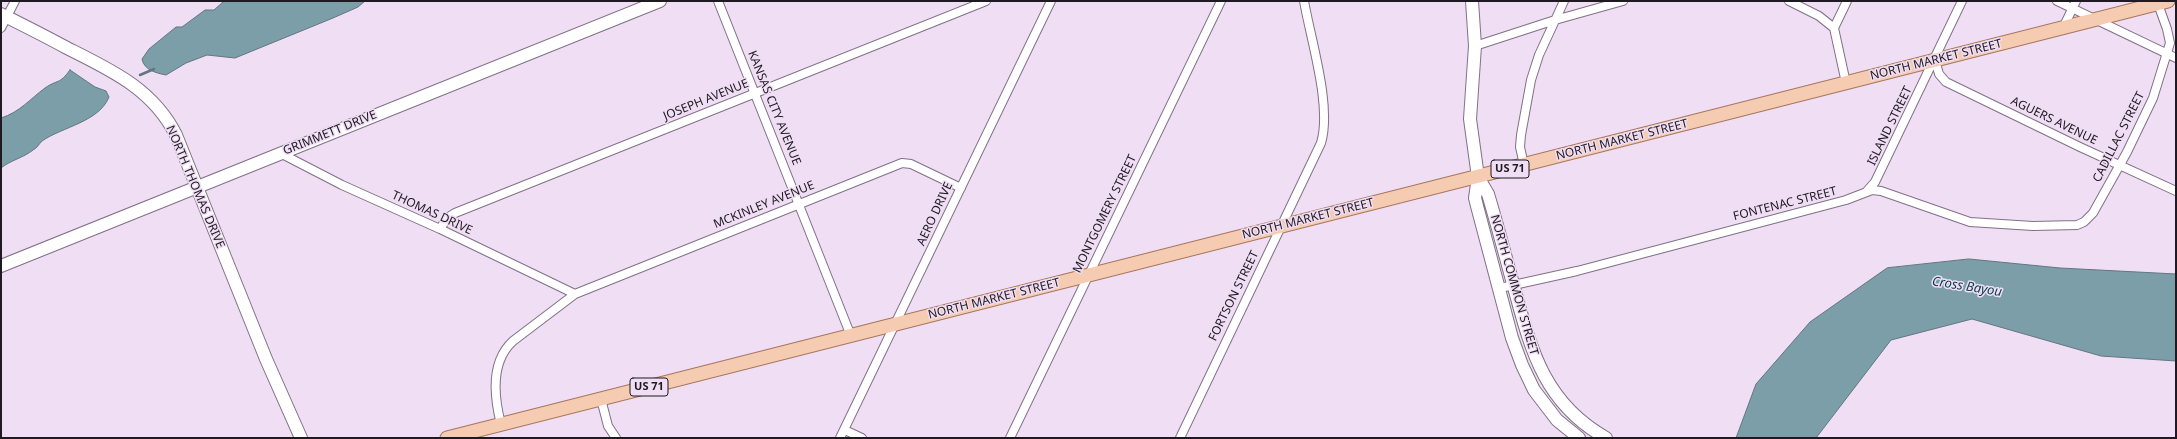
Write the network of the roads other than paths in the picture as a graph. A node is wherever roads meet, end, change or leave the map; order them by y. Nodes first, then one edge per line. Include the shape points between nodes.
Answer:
1 (15, 1) edge
2 (660, 1) edge
3 (718, 1) edge
4 (986, 1) edge
5 (1051, 1) edge
6 (1222, 1) edge
7 (1304, 1) edge
8 (1472, 1) edge
9 (1564, 1) edge
10 (1623, 1) edge
11 (1789, 1) edge
12 (1847, 1) edge
13 (1962, 1) edge
14 (2057, 1) edge
15 (2163, 2) edge
16 (2074, 5) edge
17 (3, 20) edge
18 (1555, 20) junction
19 (2096, 20) junction
20 (1834, 28) junction
21 (2063, 28) junction
22 (1475, 46) junction
23 (2168, 54) junction
24 (2176, 58) edge
25 (1935, 60) junction
26 (1846, 83) junction
27 (755, 93) junction
28 (280, 153) junction
29 (1524, 165) junction
30 (2120, 165) junction
31 (1478, 177) junction
32 (196, 186) junction
33 (961, 188) junction
34 (2176, 190) edge
35 (1864, 192) junction
36 (799, 204) junction
37 (1282, 225) junction
38 (2077, 225) joint
39 (440, 229) junction
40 (1, 266) edge
41 (1089, 275) junction
42 (1513, 285) junction
43 (1500, 288) junction
44 (574, 294) junction
45 (896, 323) junction
46 (851, 336) junction
47 (601, 399) junction
48 (501, 424) junction
49 (845, 430) junction
50 (301, 438) edge
51 (447, 438) edge
52 (616, 438) edge
53 (840, 438) edge
54 (862, 438) edge
55 (1010, 438) edge
56 (1180, 438) edge
57 (1579, 438) edge
58 (1606, 438) edge

1 - 17 street
2 - 28 main road, GRIMMETT DRIVE
3 - 27 street, KANSAS CITY AVENUE
4 - 27 street, JOSEPH AVENUE
5 - 33 street, AERO DRIVE
6 - 41 street, MONTGOMERY STREET
7 - 37 street, FORTSON STREET via 1326,120 1321,143
8 - 22 main road, NORTH COMMON STREET
9 - 18 street
10 - 18 street
11 - 20 street via 1819,16
12 - 20 street
13 - 25 street, ISLAND STREET
14 - 16 street
15 - 19 main road, NORTH MARKET STREET / US 71
15 - 23 street, CADILLAC STREET via 2169,36
16 - 19 street
16 - 21 street
17 - 32 main road, NORTH THOMAS DRIVE via 117,74 148,96 172,127
18 - 22 street
18 - 29 street via 1531,80 1521,135 1520,148
19 - 21 main road, NORTH MARKET STREET / US 71
19 - 23 street
20 - 26 street
21 - 25 main road, NORTH MARKET STREET / US 71
22 - 31 main road, NORTH COMMON STREET via 1470,119
23 - 24 street
23 - 30 street, CADILLAC STREET via 2153,98
25 - 26 main road, NORTH MARKET STREET / US 71
25 - 30 street, AGUERS AVENUE via 1941,78 1946,82
25 - 35 street, ISLAND STREET via 1875,182
26 - 29 main road, NORTH MARKET STREET / US 71
27 - 36 street, KANSAS CITY AVENUE
27 - 39 street, JOSEPH AVENUE via 455,213 447,218
28 - 32 main road, GRIMMETT DRIVE
28 - 39 street, THOMAS DRIVE via 342,185
29 - 31 main road, NORTH MARKET STREET / US 71
30 - 34 street, AGUERS AVENUE
30 - 38 street, CADILLAC STREET via 2093,213
31 - 37 main road, NORTH MARKET STREET / US 71
31 - 42 main road, NORTH COMMON STREET via 1488,194
31 - 43 main road, NORTH COMMON STREET via 1475,198
32 - 40 main road, GRIMMETT DRIVE
32 - 50 main road, NORTH THOMAS DRIVE
33 - 36 street, MCKINLEY AVENUE via 911,164 902,163
33 - 45 street, AERO DRIVE
35 - 38 street, FONTENAC STREET via 1881,191 1970,222 2033,226
35 - 42 street, FONTENAC STREET via 1846,200 1577,271
36 - 44 street, MCKINLEY AVENUE
36 - 46 street, KANSAS CITY AVENUE
37 - 41 main road, NORTH MARKET STREET / US 71
37 - 56 street, FORTSON STREET
39 - 44 street, THOMAS DRIVE
41 - 45 main road, NORTH MARKET STREET / US 71
41 - 55 street, MONTGOMERY STREET
42 - 43 street, FONTENAC STREET
42 - 58 main road, NORTH COMMON STREET via 1532,352 1544,378 1575,416
43 - 57 main road, NORTH COMMON STREET via 1514,344 1534,390 1557,420
44 - 48 street, MCKINLEY AVENUE via 519,336 505,350 495,392
45 - 46 main road, NORTH MARKET STREET / US 71
45 - 49 street, AERO DRIVE
46 - 47 main road, NORTH MARKET STREET / US 71
47 - 48 main road, NORTH MARKET STREET / US 71
47 - 52 street via 608,426
48 - 51 main road, NORTH MARKET STREET / US 71
49 - 53 street, AERO DRIVE
49 - 54 street

